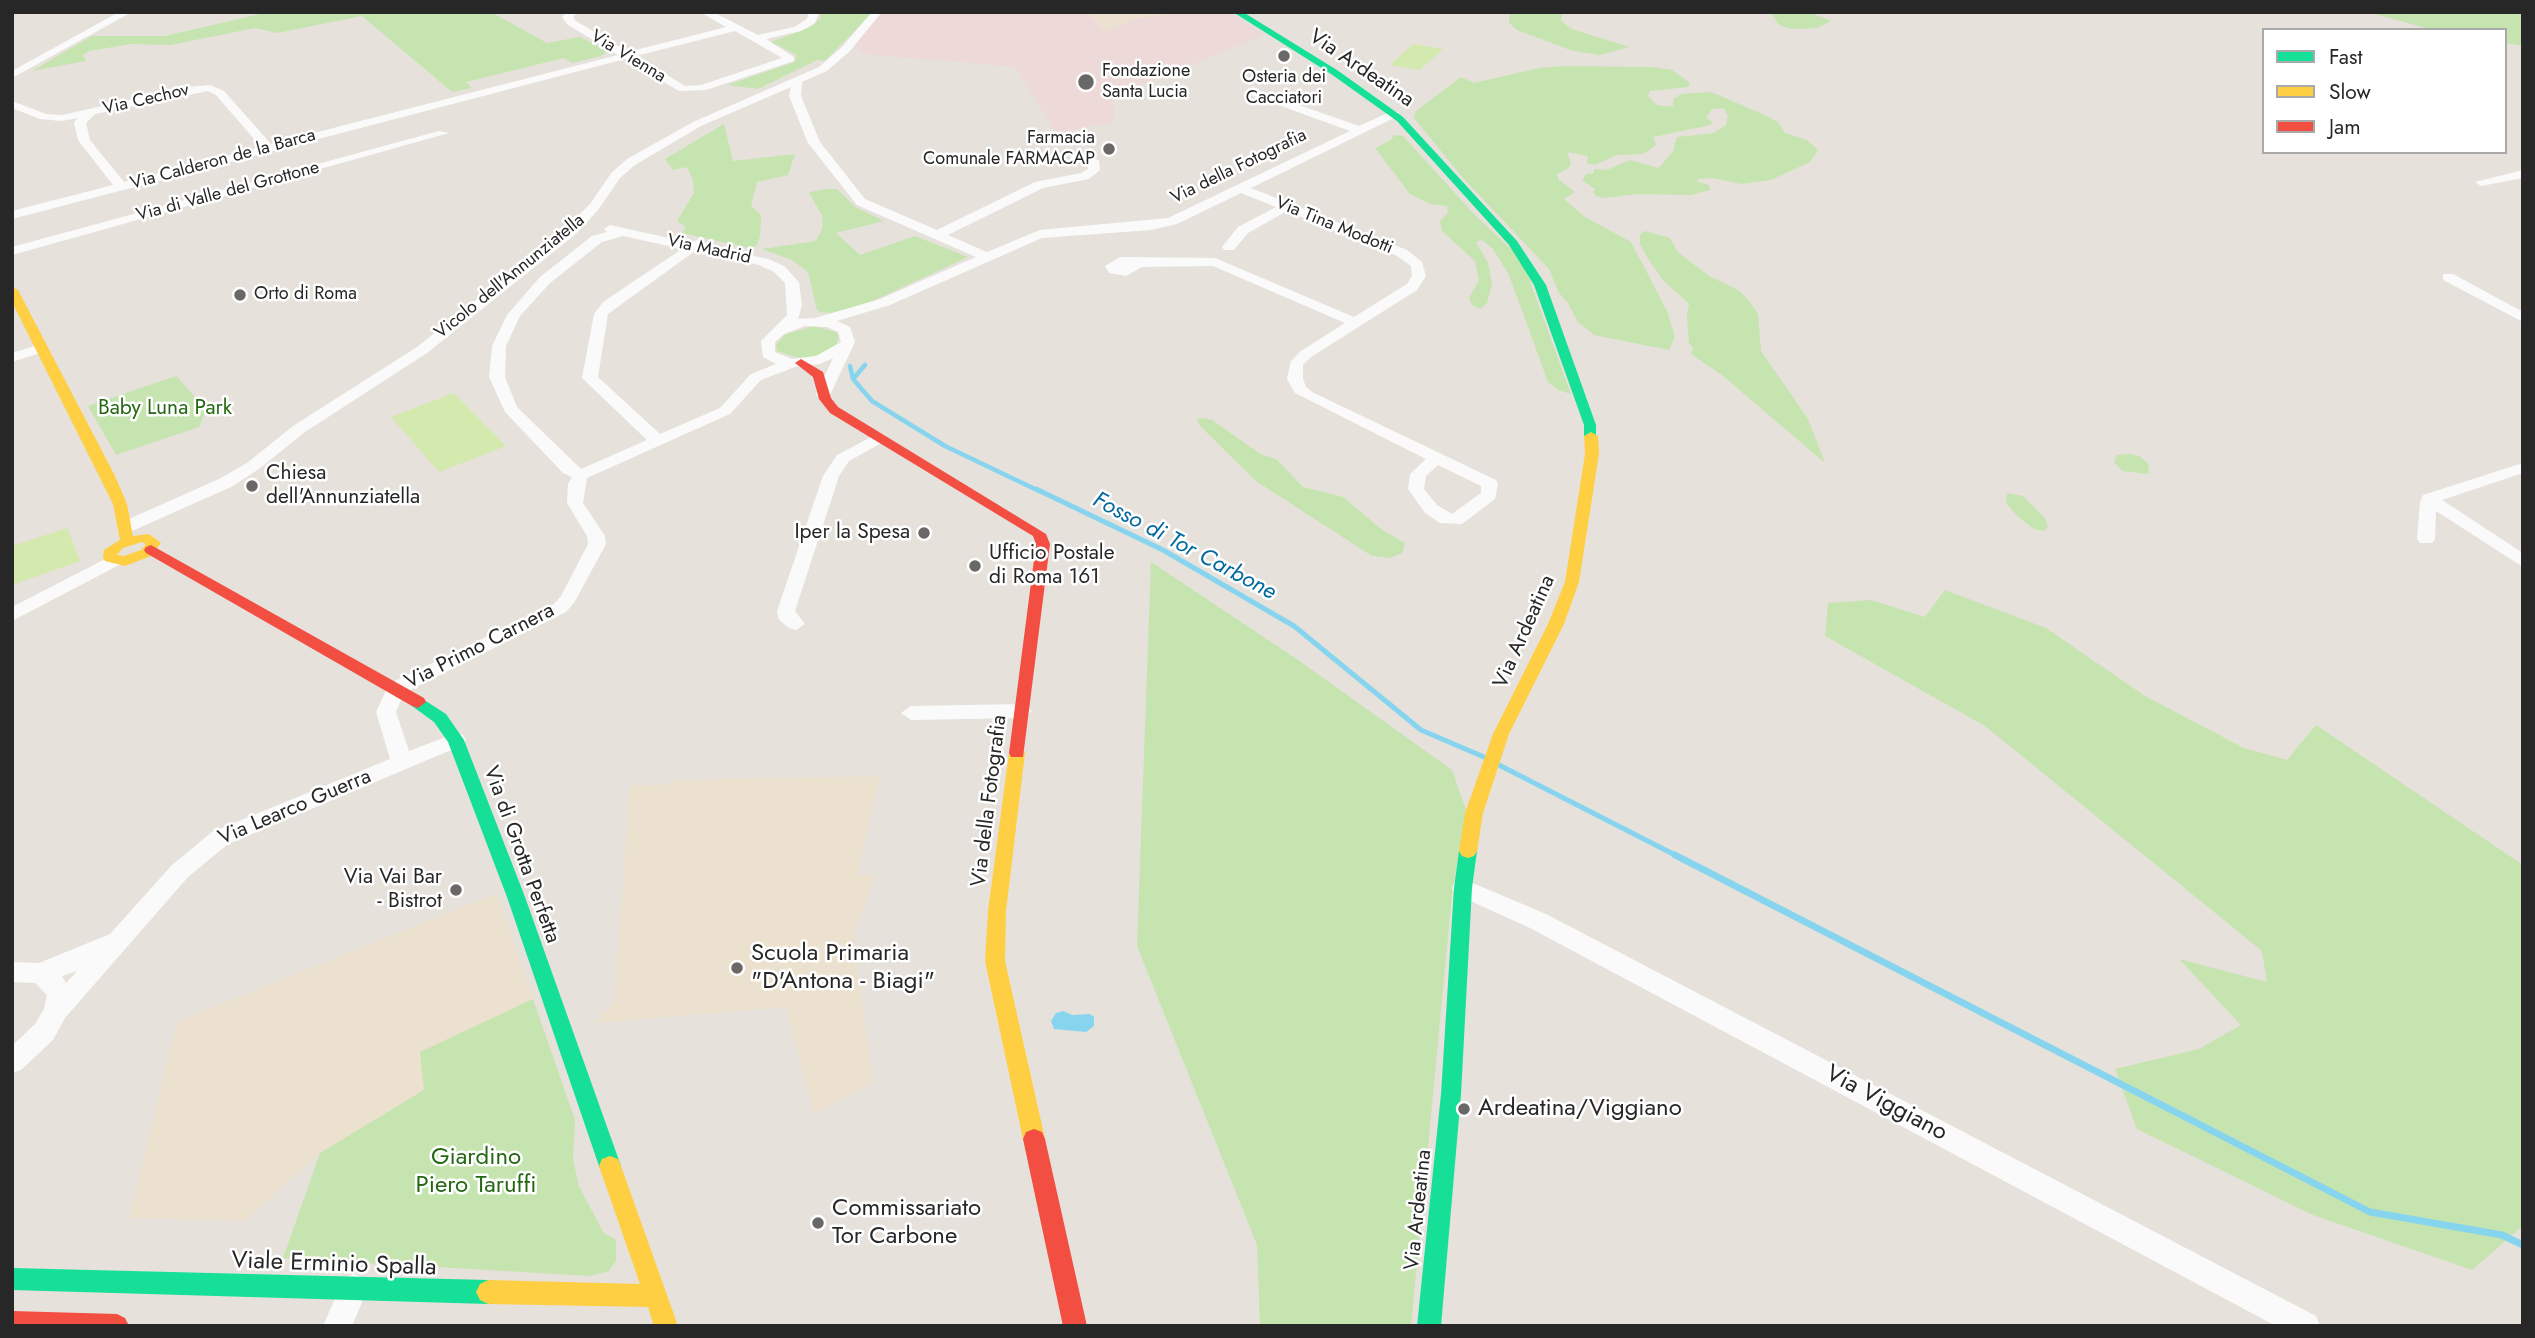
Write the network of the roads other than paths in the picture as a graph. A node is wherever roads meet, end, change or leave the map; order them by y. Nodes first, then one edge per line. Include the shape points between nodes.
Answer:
1 (127, 12) edge
2 (573, 12) edge
3 (705, 12) edge
4 (814, 12) edge
5 (877, 12) edge
6 (1237, 12) edge
7 (730, 27) junction
8 (757, 38) junction
9 (626, 55) junction
10 (12, 78) edge
11 (797, 83) junction
12 (443, 90) dead end
13 (697, 91) junction
14 (1252, 92) dead end
15 (434, 104) junction
16 (735, 108) junction
17 (15, 109) edge
18 (90, 113) junction
19 (1400, 119) junction
20 (1364, 128) junction
21 (443, 133) dead end
22 (72, 136) junction
23 (269, 149) junction
24 (1075, 156) dead end
25 (2523, 174) edge
26 (2481, 182) dead end
27 (121, 187) junction
28 (1240, 188) junction
29 (594, 207) junction
30 (1285, 207) junction
31 (12, 215) edge
32 (571, 231) junction
33 (621, 232) junction
34 (936, 236) junction
35 (671, 239) junction
36 (697, 245) junction
37 (1229, 247) dead end
38 (12, 251) edge
39 (985, 257) junction
40 (1132, 263) dead end
41 (2448, 277) dead end
42 (12, 290) edge
43 (890, 300) junction
44 (2523, 318) edge
45 (818, 321) junction
46 (1356, 323) junction
47 (784, 328) junction
48 (847, 342) junction
49 (766, 345) junction
50 (41, 348) junction
51 (12, 358) edge
52 (797, 363) junction
53 (745, 387) junction
54 (824, 394) junction
55 (878, 438) junction
56 (657, 440) junction
57 (1437, 458) dead end
58 (2523, 468) edge
59 (581, 475) junction
60 (2430, 499) junction
61 (126, 534) junction
62 (2426, 539) dead end
63 (151, 550) junction
64 (115, 561) junction
65 (2523, 561) edge
66 (12, 615) edge
67 (796, 624) dead end
68 (396, 689) junction
69 (1022, 711) junction
70 (911, 713) dead end
71 (456, 740) junction
72 (402, 763) junction
73 (1463, 888) junction
74 (125, 934) junction
75 (12, 972) edge
76 (39, 973) junction
77 (56, 1011) junction
78 (38, 1041) junction
79 (12, 1062) edge
80 (12, 1079) edge
81 (12, 1279) edge
82 (354, 1288) junction
83 (655, 1296) junction
84 (12, 1323) edge
85 (117, 1326) edge
86 (337, 1326) edge
87 (666, 1326) edge
88 (1075, 1326) edge
89 (1429, 1326) edge
90 (2306, 1326) edge

1 - 10 street
2 - 9 street, Via Vienna via 567,17 572,23
3 - 7 street
4 - 8 street via 811,21 797,29
5 - 11 street, Vicolo dell'Annunziatella via 831,63
6 - 19 street, Via Ardeatina
7 - 8 street
7 - 9 street, Via Calderon de la Barca
8 - 13 street via 790,59
9 - 13 street, Via Vienna via 683,89
9 - 15 street, Via Calderon de la Barca
11 - 16 street, Vicolo dell'Annunziatella
11 - 34 street via 794,96 814,143 856,196 870,207
12 - 15 street
13 - 16 street, Via Vienna
14 - 20 street
15 - 23 street, Via Calderon de la Barca
16 - 29 street, Vicolo dell'Annunziatella via 639,157 616,175
17 - 18 street via 50,118
17 - 22 street
18 - 22 street, Via Cechov
18 - 23 street, Via Cechov via 210,88 220,93
19 - 20 street, Via della Fotografia
19 - 73 street, Via Ardeatina via 1532,268 1590,425 1592,454 1572,582 1486,771 1474,813
20 - 28 street, Via della Fotografia
21 - 38 street, Via di Valle del Grottone
22 - 27 street, Via Cechov
23 - 27 street, Via Calderon de la Barca
24 - 34 street via 1093,160 1094,170 1039,185
25 - 26 street
27 - 31 street, Via Calderon de la Barca
28 - 30 street, Via Tina Modotti
28 - 39 street, Via della Fotografia via 1166,223 1045,232
29 - 32 street, Vicolo dell'Annunziatella
29 - 35 street, Via Madrid via 603,222
30 - 37 street via 1243,230
30 - 46 street, Via Tina Modotti via 1402,253 1417,265 1419,276 1412,287
32 - 33 street, Via Madrid via 598,228
32 - 61 street, Vicolo dell'Annunziatella via 422,350 299,429 241,474
33 - 35 street, Via Madrid
33 - 59 street via 597,239 545,280 514,315 499,345 497,377 510,409 569,470
34 - 39 street
35 - 36 street, Via Madrid
36 - 45 street, Via Madrid via 789,265 802,278 807,308
36 - 47 street, Via Madrid via 763,262 785,274 792,282 795,312
36 - 56 street via 601,314 589,376
39 - 43 street, Via della Fotografia
40 - 46 street via 1215,262
41 - 44 street
42 - 50 street
43 - 45 street, Via della Fotografia
43 - 48 street, Via della Fotografia
45 - 47 street, Via della Fotografia
45 - 48 street via 839,325
46 - 57 street, Via Tina Modotti via 1298,361 1294,374 1298,387
47 - 49 street
48 - 52 street via 828,357
48 - 54 street, Via della Fotografia
49 - 52 street via 773,357
49 - 53 street via 750,369
50 - 51 street
50 - 61 street via 107,474
52 - 53 street via 766,371
52 - 54 street, Via della Fotografia via 819,375
53 - 56 street via 730,408
54 - 55 street, Via della Fotografia via 834,410
55 - 67 street via 844,458 831,476 786,611
55 - 69 street, Via della Fotografia via 1039,534 1044,551
56 - 59 street
58 - 60 street
59 - 68 street, Via Primo Carnera via 575,503 597,544 560,608
60 - 62 street
60 - 65 street
61 - 63 street, Via di Grotta Perfetta via 151,538
61 - 64 street via 109,553
63 - 64 street
63 - 68 street, Via di Grotta Perfetta
64 - 66 street
68 - 71 street, Via di Grotta Perfetta via 436,714
68 - 72 street via 386,712
69 - 70 street
69 - 88 street, Via della Fotografia via 995,961
71 - 72 street, Via Learco Guerra
71 - 83 street, Via di Grotta Perfetta via 516,897
72 - 74 street, Via Learco Guerra via 220,838 189,862
73 - 89 street, Via Ardeatina via 1451,1094
73 - 90 street, Via Viggiano via 1538,920
74 - 76 street, Via Learco Guerra via 81,959
74 - 77 street, Via Learco Guerra
75 - 76 street
76 - 77 street via 57,987
77 - 78 street, Via Learco Guerra
78 - 79 street
78 - 80 street
81 - 82 street, Viale Erminio Spalla
82 - 83 street, Viale Erminio Spalla
82 - 86 street
83 - 87 street, Via di Grotta Perfetta
84 - 85 street

